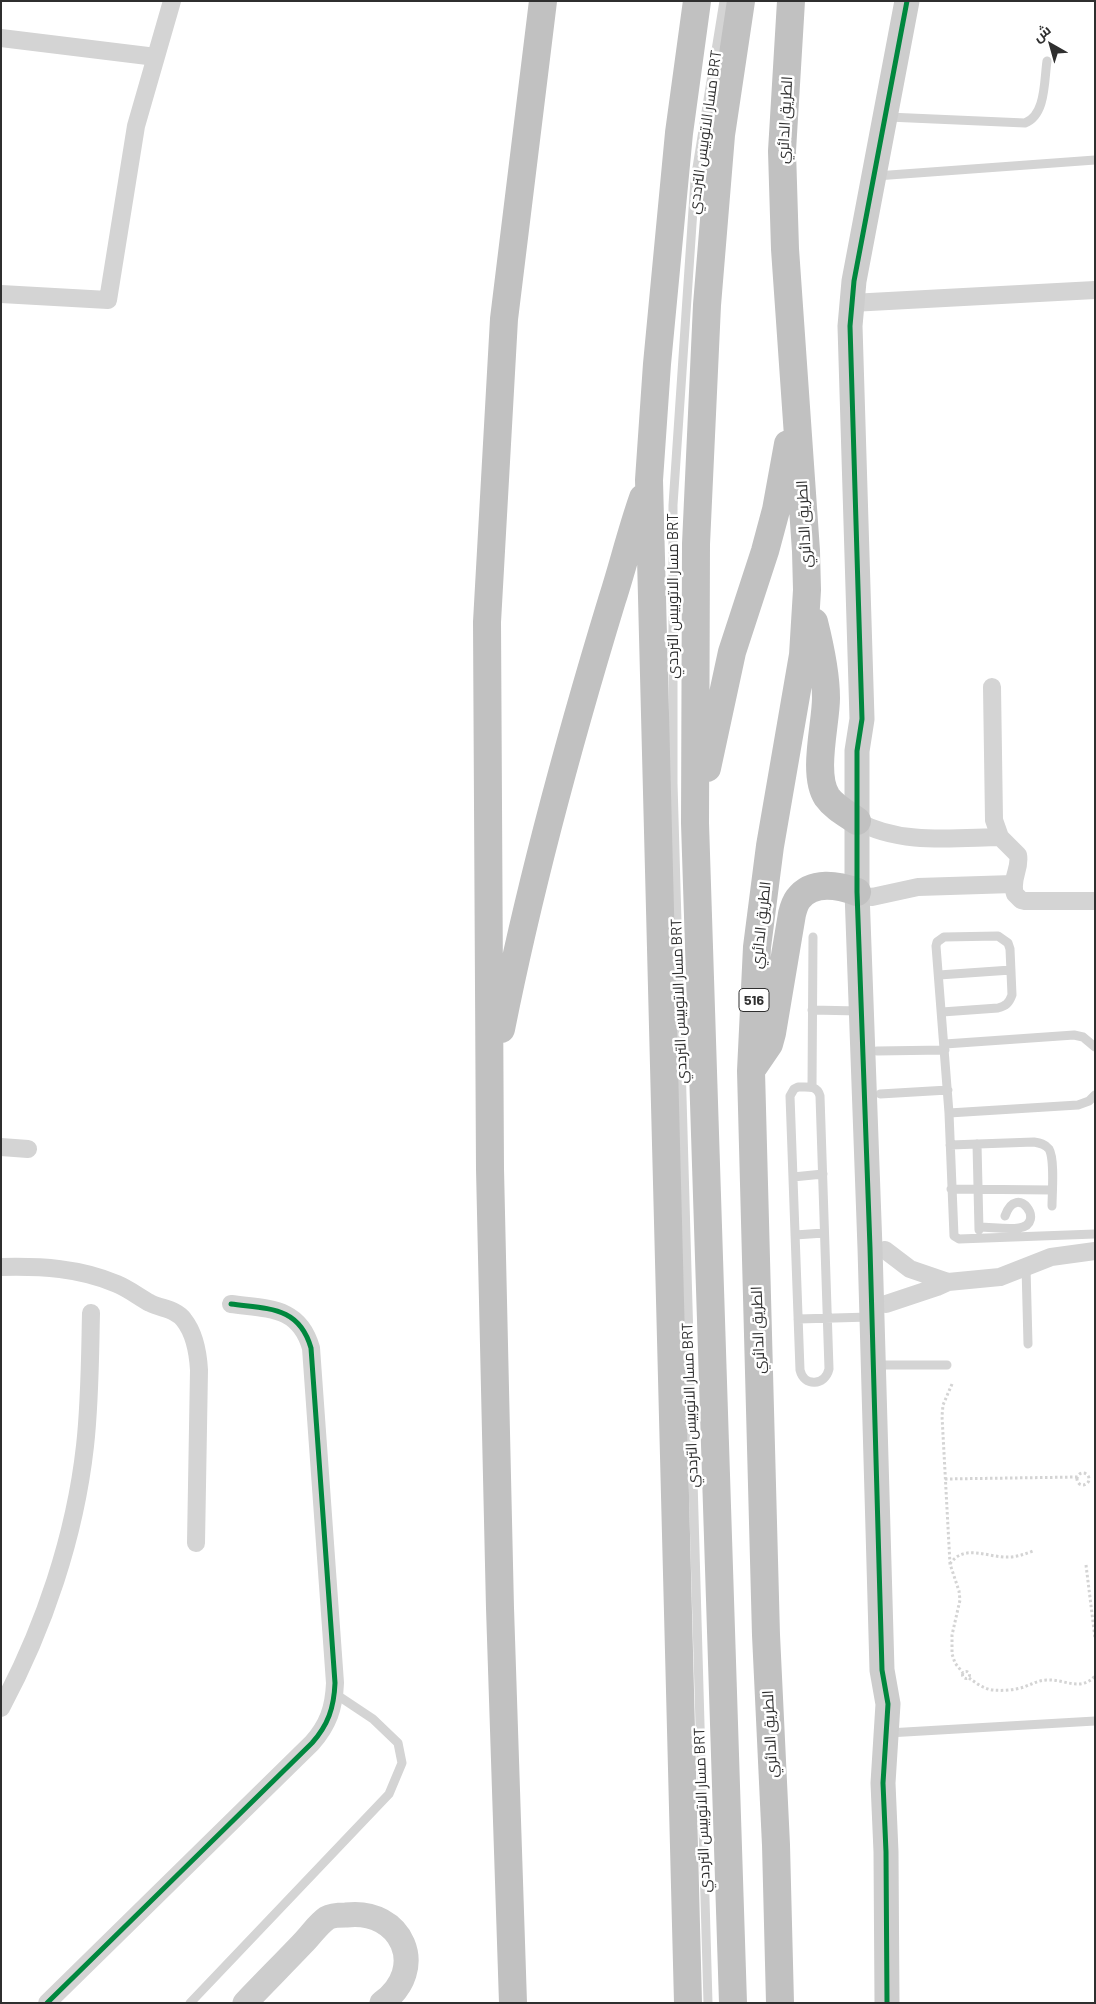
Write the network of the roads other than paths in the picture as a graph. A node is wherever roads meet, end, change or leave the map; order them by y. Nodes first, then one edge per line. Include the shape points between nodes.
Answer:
1 (172, 1) edge
2 (543, 1) edge
3 (697, 1) edge
4 (724, 1) edge
5 (741, 1) edge
6 (792, 1) edge
7 (907, 1) edge
8 (1, 38) edge
9 (156, 57) junction
10 (1047, 61) dead end
11 (884, 117) junction
12 (1095, 160) edge
13 (873, 176) junction
14 (1095, 290) edge
15 (1, 294) edge
16 (851, 304) junction
17 (795, 390) junction
18 (649, 480) junction
19 (806, 590) junction
20 (992, 687) dead end
21 (695, 823) junction
22 (863, 824) junction
23 (1000, 837) junction
24 (1013, 884) junction
25 (865, 895) junction
26 (1095, 900) edge
27 (813, 937) dead end
28 (1011, 970) junction
29 (938, 975) junction
30 (812, 1010) junction
31 (862, 1011) junction
32 (942, 1012) junction
33 (945, 1047) junction
34 (1095, 1047) edge
35 (878, 1051) junction
36 (751, 1071) junction
37 (489, 1084) junction
38 (812, 1087) junction
39 (948, 1090) junction
40 (880, 1094) junction
41 (1095, 1095) edge
42 (949, 1113) junction
43 (977, 1144) junction
44 (950, 1145) junction
45 (1, 1147) edge
46 (28, 1149) dead end
47 (823, 1174) junction
48 (793, 1177) junction
49 (951, 1189) junction
50 (978, 1189) junction
51 (1052, 1190) junction
52 (1052, 1206) dead end
53 (1005, 1216) dead end
54 (979, 1227) junction
55 (824, 1233) junction
56 (1095, 1234) edge
57 (795, 1235) junction
58 (979, 1238) junction
59 (877, 1249) junction
60 (1095, 1251) edge
61 (1, 1266) edge
62 (1026, 1267) junction
63 (948, 1282) junction
64 (231, 1304) dead end
65 (879, 1310) junction
66 (91, 1313) dead end
67 (828, 1318) junction
68 (798, 1319) junction
69 (1028, 1344) dead end
70 (885, 1365) junction
71 (947, 1365) dead end
72 (196, 1543) dead end
73 (334, 1693) junction
74 (888, 1704) junction
75 (1, 1708) edge
76 (1095, 1721) edge
77 (886, 1733) junction
78 (47, 2003) edge
79 (190, 2003) edge
80 (244, 2003) edge
81 (382, 2003) edge
82 (513, 2003) edge
83 (688, 2003) edge
84 (708, 2003) edge
85 (733, 2003) edge
86 (780, 2003) edge
87 (887, 2003) edge

1 - 9 street
2 - 37 highway via 504,319 487,622
3 - 18 highway via 679,133
4 - 84 lane, مسار الاتوبيس الترددي BRT via 695,180 673,505 673,783
5 - 21 highway, 516 via 721,135 707,305 696,544
6 - 17 highway, الطريق الدائري / 516 via 782,151
7 - 11 street
8 - 9 street
9 - 15 street via 131,149 108,300
10 - 11 lane via 1040,108 1025,124
11 - 13 street
12 - 13 lane
13 - 16 street
14 - 16 street
16 - 22 street via 862,719 857,751
17 - 19 highway, الطريق الدائري / 516
17 - 21 highway, 516 via 776,510 732,652
18 - 37 highway via 593,658 547,829 516,953
18 - 83 highway
19 - 22 highway via 820,644 825,690 820,763 822,785 835,806
19 - 36 highway, الطريق الدائري / 516 via 803,655 770,846 757,947
20 - 23 street via 994,820
21 - 85 highway, 516
22 - 23 street via 906,838
22 - 25 street
23 - 24 street via 1018,855 1019,866
24 - 25 street via 912,888
24 - 26 street via 1015,894 1021,900
25 - 31 street
25 - 35 street
25 - 36 highway via 843,887 819,886 798,899 792,914 769,1044
27 - 30 lane
28 - 29 lane
28 - 29 lane via 1010,949 1004,938 944,937 936,946
28 - 32 lane via 1012,995 1005,1006
29 - 32 lane
30 - 31 lane
30 - 38 lane
31 - 59 street
32 - 33 lane
33 - 34 lane via 1074,1035 1083,1037
33 - 35 lane
33 - 39 lane
35 - 40 street
36 - 86 highway, الطريق الدائري / 516 via 766,1635
37 - 82 highway via 500,1608
38 - 47 lane via 820,1096
38 - 48 lane via 798,1087 790,1096
39 - 40 lane
39 - 42 lane
40 - 59 street
41 - 42 lane via 1078,1104
42 - 44 lane
43 - 44 lane
43 - 50 lane
43 - 51 lane via 1043,1143 1051,1157
44 - 49 lane
45 - 46 street
47 - 48 lane
47 - 55 lane
48 - 57 lane
49 - 50 lane
49 - 58 lane via 954,1236 959,1239
50 - 51 lane
50 - 54 lane
51 - 52 lane
53 - 54 lane via 1008,1208 1015,1203 1023,1203 1030,1209 1031,1217 1028,1224 1020,1228
54 - 58 lane
55 - 57 lane
55 - 67 lane
56 - 58 lane
57 - 68 lane
59 - 63 street via 910,1269
59 - 65 street
60 - 62 street via 1051,1257
61 - 72 street via 57,1268 88,1274 118,1284 184,1320 197,1349 200,1370
62 - 63 street via 1000,1277
62 - 69 lane
63 - 65 street
64 - 73 street via 272,1309 291,1316 304,1331 311,1348
65 - 67 lane
65 - 70 street
65 - 74 street via 882,1670
66 - 75 street via 89,1408 71,1525 33,1639
67 - 68 lane
67 - 68 lane via 828,1375 819,1382 811,1383 801,1376
70 - 71 lane
70 - 74 street via 895,1672
73 - 78 street via 328,1720 312,1743
73 - 79 lane via 373,1719 398,1743 402,1763 389,1794
74 - 77 street
76 - 77 lane
77 - 87 street via 883,1783
80 - 81 street via 328,1917 352,1914 383,1920 398,1934 405,1952 405,1970 397,1987

